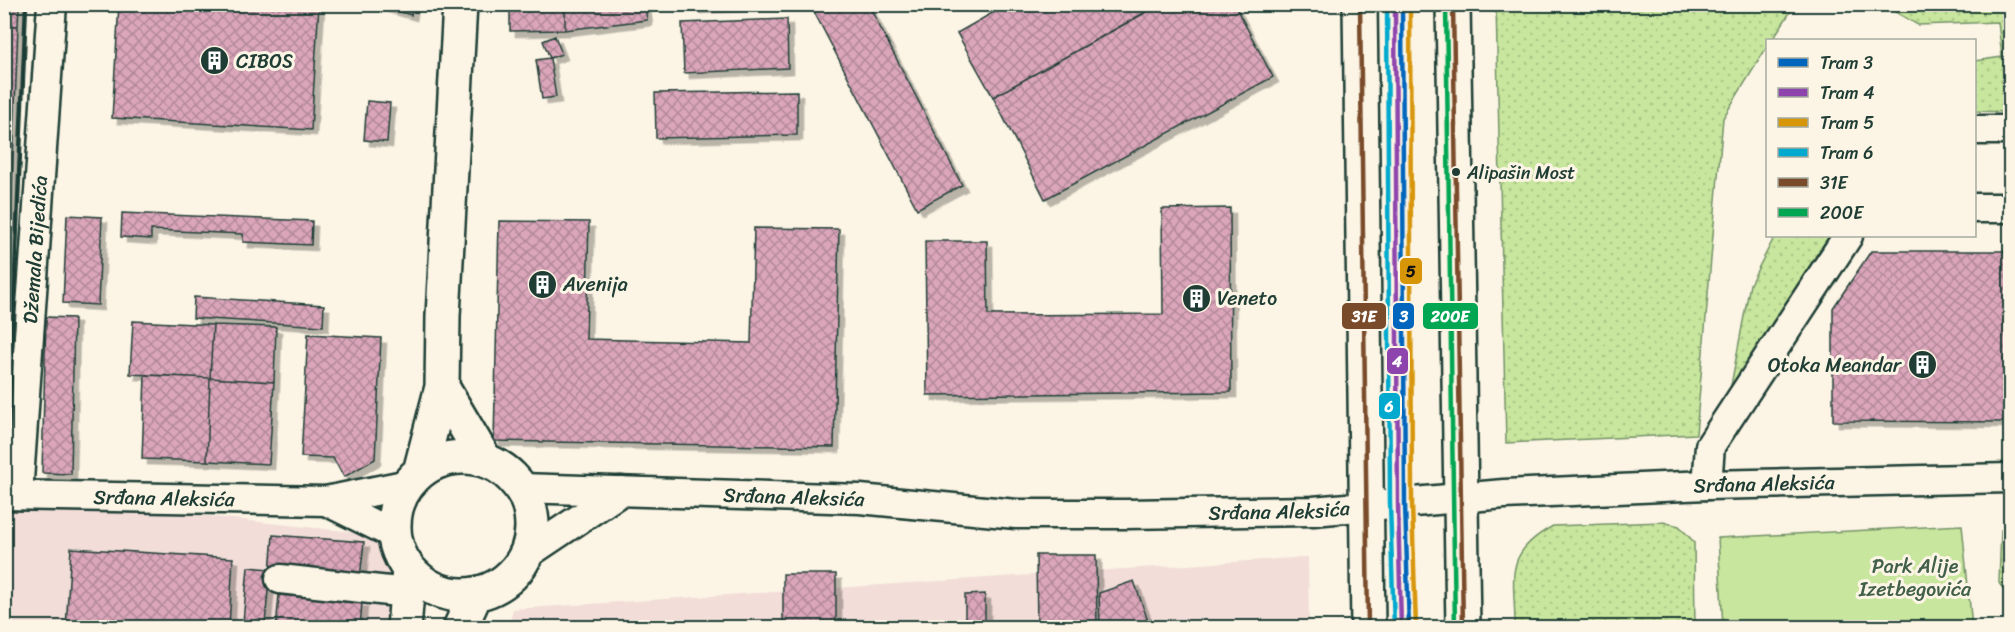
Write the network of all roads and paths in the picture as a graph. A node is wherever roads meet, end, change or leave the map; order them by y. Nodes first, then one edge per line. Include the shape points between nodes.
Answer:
1 (52, 4) edge
2 (460, 4) edge
3 (1360, 4) edge
4 (1453, 4) edge
5 (1976, 130) edge
6 (2010, 130) edge
7 (1976, 208) edge
8 (2010, 208) edge
9 (1847, 237) edge
10 (442, 387) junction
11 (485, 460) junction
12 (414, 478) junction
13 (2010, 478) edge
14 (1707, 485) junction
15 (521, 488) junction
16 (621, 491) junction
17 (11, 495) edge
18 (1461, 498) junction
19 (326, 501) junction
20 (1366, 508) junction
21 (395, 536) junction
22 (527, 554) junction
23 (280, 579) dead end
24 (408, 581) junction
25 (475, 595) junction
26 (404, 627) edge
27 (460, 627) edge
28 (1368, 627) edge
29 (1463, 627) edge

1 - 17 street, Džemala Bijedića
2 - 10 main road
3 - 20 main road
4 - 18 main road
5 - 6 street
7 - 8 street
9 - 14 street via 1710,446
10 - 11 main road
10 - 12 main road
11 - 12 main road via 447,459
11 - 15 main road via 505,471
12 - 19 street, Srđana Aleksića
12 - 21 main road via 397,508
13 - 14 street, Srđana Aleksića
14 - 18 street, Srđana Aleksića
15 - 16 street, Srđana Aleksića
15 - 22 main road via 530,509 533,532
16 - 20 street, Srđana Aleksića via 860,499 1016,514
16 - 22 street
17 - 19 street, Srđana Aleksića
18 - 20 street, Srđana Aleksića
18 - 29 main road
19 - 21 street, Srđana Aleksića
20 - 28 main road
21 - 24 main road
22 - 25 main road via 514,573 496,587
23 - 24 street
24 - 25 main road via 422,582 456,596
24 - 26 main road
25 - 27 main road

